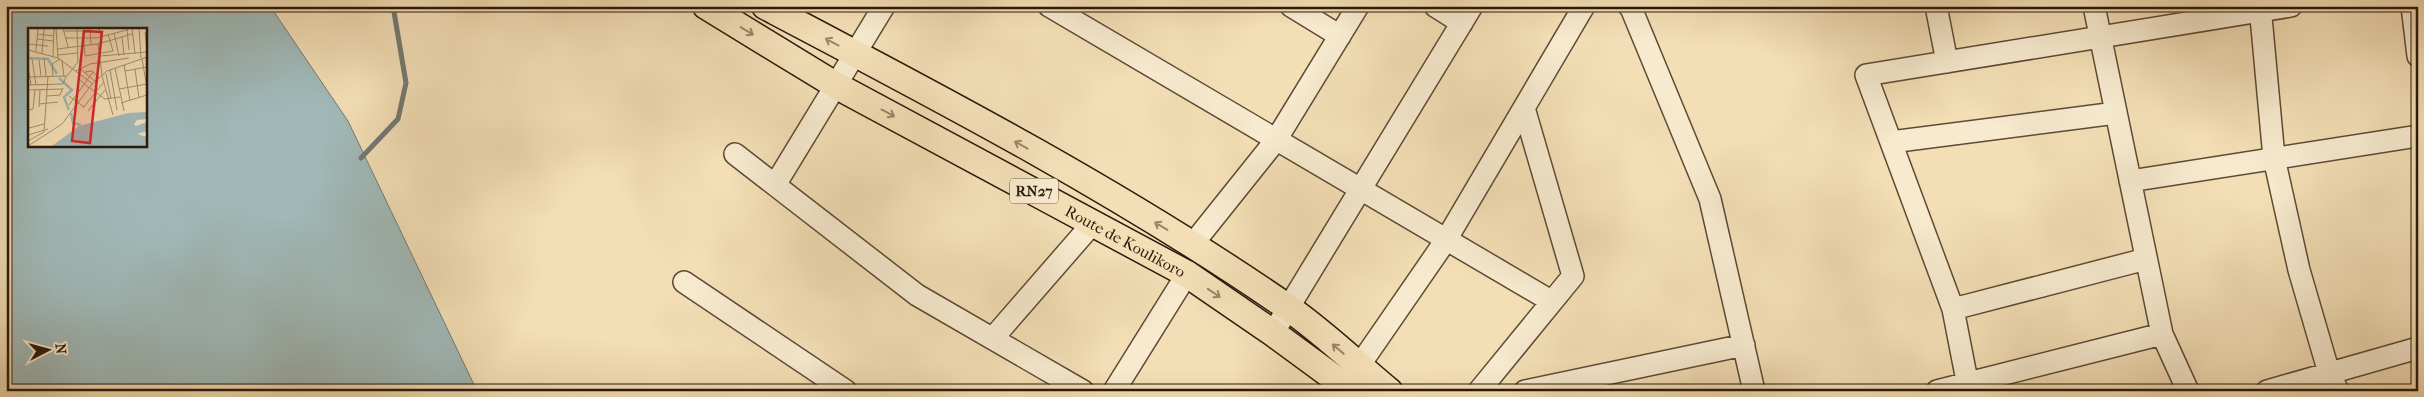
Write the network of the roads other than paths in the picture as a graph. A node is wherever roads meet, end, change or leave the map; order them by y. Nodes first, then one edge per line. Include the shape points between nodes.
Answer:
1 (706, 6) edge
2 (765, 6) edge
3 (884, 6) edge
4 (1050, 6) edge
5 (1291, 6) edge
6 (1358, 6) edge
7 (1435, 6) edge
8 (1584, 6) edge
9 (1628, 6) edge
10 (1936, 6) edge
11 (2094, 6) edge
12 (2291, 6) edge
13 (2412, 6) edge
14 (2260, 9) edge
15 (1467, 14) edge
16 (1340, 36) junction
17 (2101, 36) junction
18 (856, 54) junction
19 (2418, 56) edge
20 (1947, 62) junction
21 (837, 86) junction
22 (1524, 108) junction
23 (2116, 113) junction
24 (2418, 136) edge
25 (1276, 140) junction
26 (1891, 142) junction
27 (735, 154) dead end
28 (2274, 158) junction
29 (2130, 180) junction
30 (775, 185) junction
31 (1361, 190) junction
32 (1093, 223) junction
33 (1446, 240) junction
34 (1192, 244) junction
35 (2146, 259) junction
36 (1187, 274) junction
37 (684, 282) dead end
38 (1551, 302) junction
39 (1288, 308) junction
40 (1953, 309) junction
41 (1274, 333) junction
42 (2162, 334) junction
43 (993, 338) junction
44 (1744, 346) junction
45 (2415, 355) edge
46 (2333, 382) edge
47 (1353, 384) edge
48 (1968, 387) edge
49 (846, 391) edge
50 (1083, 391) edge
51 (1114, 391) edge
52 (1389, 391) edge
53 (1479, 391) edge
54 (1525, 391) edge
55 (1754, 391) edge
56 (1937, 391) edge
57 (2188, 391) edge
58 (2267, 391) edge

1 -> 21 main road, Route de Koulikoro / RN27
18 -> 2 main road, Route de Koulikoro / RN27
3 - 18 street
4 - 25 street
5 - 16 street
6 - 16 street
7 - 15 street
8 - 22 street
9 - 44 street via 1710,199
10 - 20 street
11 - 17 street
12 - 14 street
13 - 19 street
14 - 17 street
14 - 28 street
15 - 31 street
16 - 25 street
17 - 20 street
17 - 23 street
18 - 21 street
34 -> 18 main road, Route de Koulikoro / RN27 via 1100,189
20 - 26 street via 1866,75
21 - 30 street
21 -> 32 main road, Route de Koulikoro / RN27
22 - 33 street
22 - 38 street via 1573,276
23 - 26 street
23 - 29 street
24 - 28 street
25 - 31 street
25 - 34 street
26 - 40 street
27 - 30 street
28 - 29 street
28 - 46 street via 2299,270
29 - 35 street
30 - 43 street via 917,295
31 - 33 street
31 - 39 street
32 - 36 main road, Route de Koulikoro / RN27
32 - 43 street
33 - 38 street
33 - 47 street
34 - 39 main road, Route de Koulikoro / RN27
35 - 40 street
35 - 42 street
36 -> 41 main road, Route de Koulikoro / RN27
36 - 51 street
37 - 49 street
38 - 53 street
39 - 41 street
47 -> 39 main road, Route de Koulikoro / RN27
40 - 48 street
41 - 47 main road, Route de Koulikoro / RN27
42 - 48 street
42 - 57 street
43 - 50 street
44 - 54 street
44 - 55 street
45 - 46 street
46 - 58 street
47 - 52 main road, Route de Koulikoro / RN27
48 - 56 street

